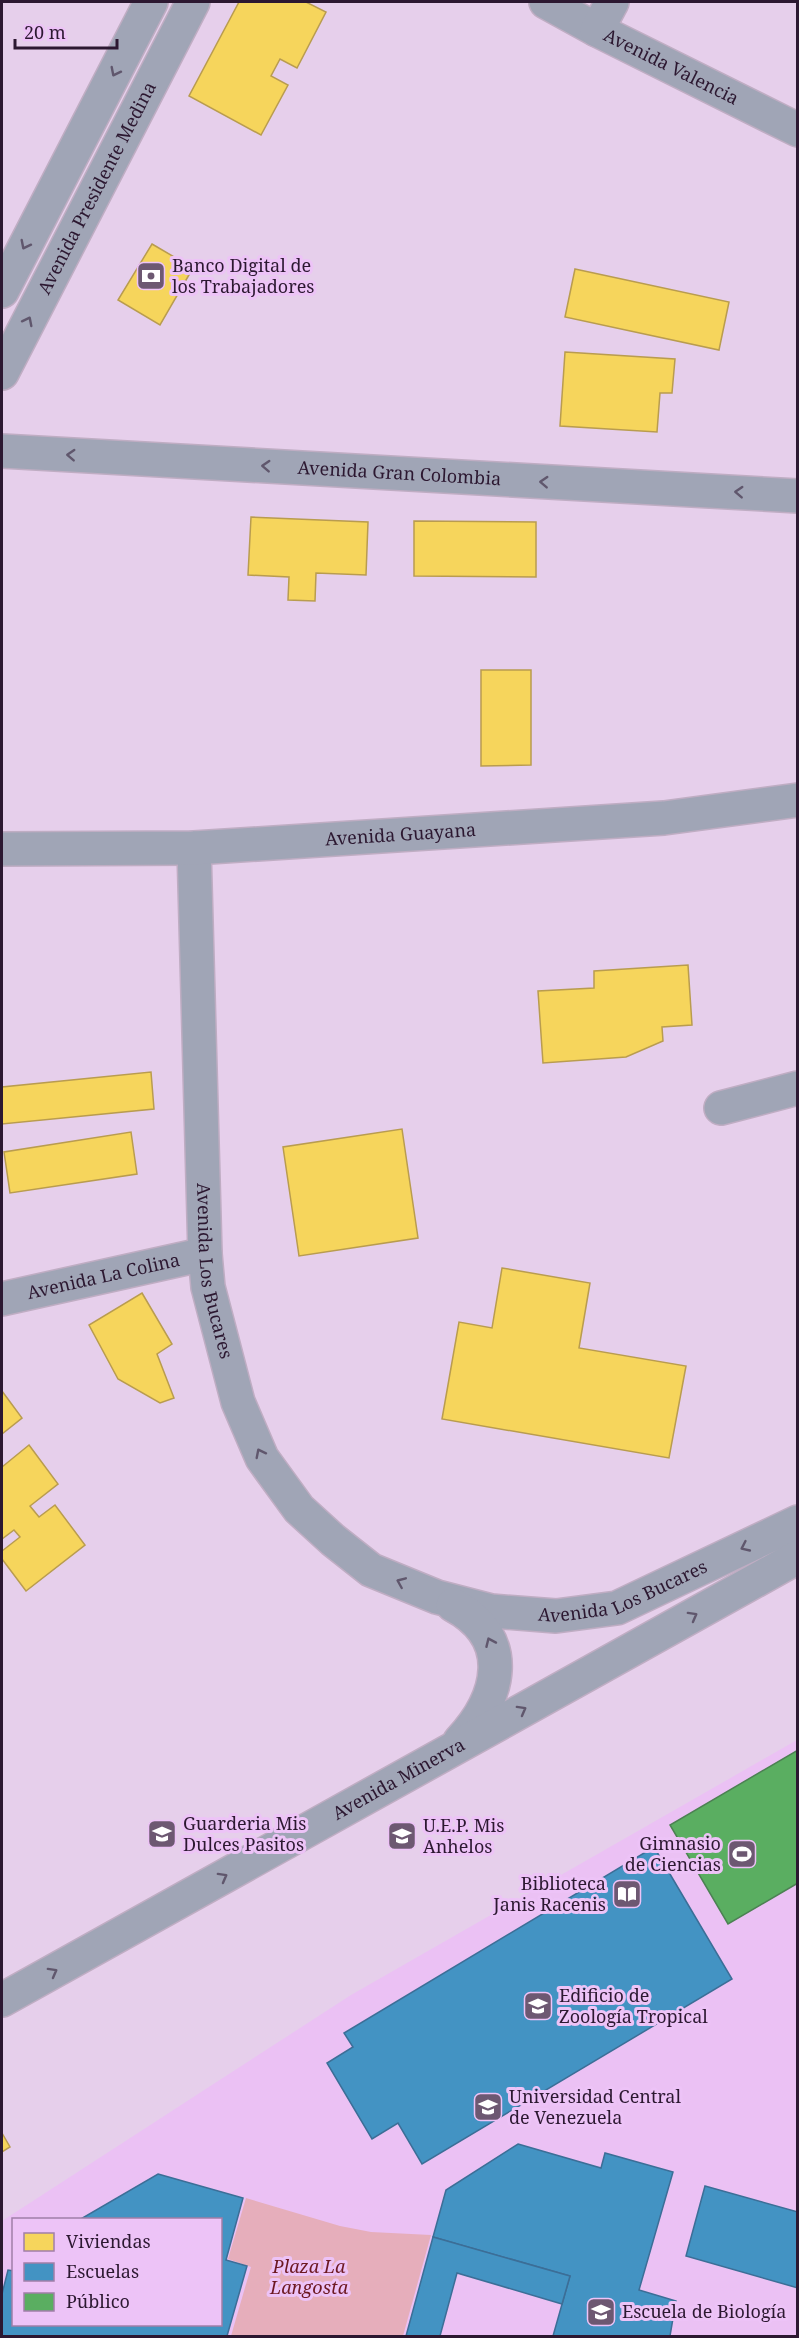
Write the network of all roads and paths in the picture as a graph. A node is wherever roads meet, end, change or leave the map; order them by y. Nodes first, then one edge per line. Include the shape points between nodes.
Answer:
1 (151, 2) edge
2 (193, 2) edge
3 (546, 2) edge
4 (612, 2) edge
5 (597, 30) junction
6 (798, 130) edge
7 (2, 291) edge
8 (2, 373) edge
9 (2, 452) edge
10 (798, 496) edge
11 (798, 800) edge
12 (194, 848) junction
13 (2, 849) edge
14 (798, 1088) edge
15 (721, 1108) dead end
16 (205, 1254) junction
17 (2, 1299) edge
18 (798, 1522) edge
19 (798, 1557) edge
20 (437, 1597) junction
21 (453, 1749) junction
22 (2, 2000) edge

1 -> 7 street, Avenida Presidente Medina
8 -> 2 street, Avenida Presidente Medina
3 - 5 street, Avenida Valencia
4 - 5 street
5 - 6 street, Avenida Valencia
10 -> 9 street, Avenida Gran Colombia
11 - 12 street, Avenida Guayana via 664,818
12 - 13 street, Avenida Guayana
12 - 16 street, Avenida Los Bucares
14 - 15 street
16 - 17 street, Avenida La Colina
20 -> 16 street, Avenida Los Bucares via 371,1570 333,1540 299,1509 262,1458 238,1402 208,1287
18 -> 20 street, Avenida Los Bucares via 617,1608 556,1616 491,1611
21 -> 19 street, Avenida Minerva
21 -> 20 street, Avenida Los Bucares via 471,1730 490,1698 496,1662 492,1641 480,1625 464,1611
22 -> 21 street, Avenida Minerva

